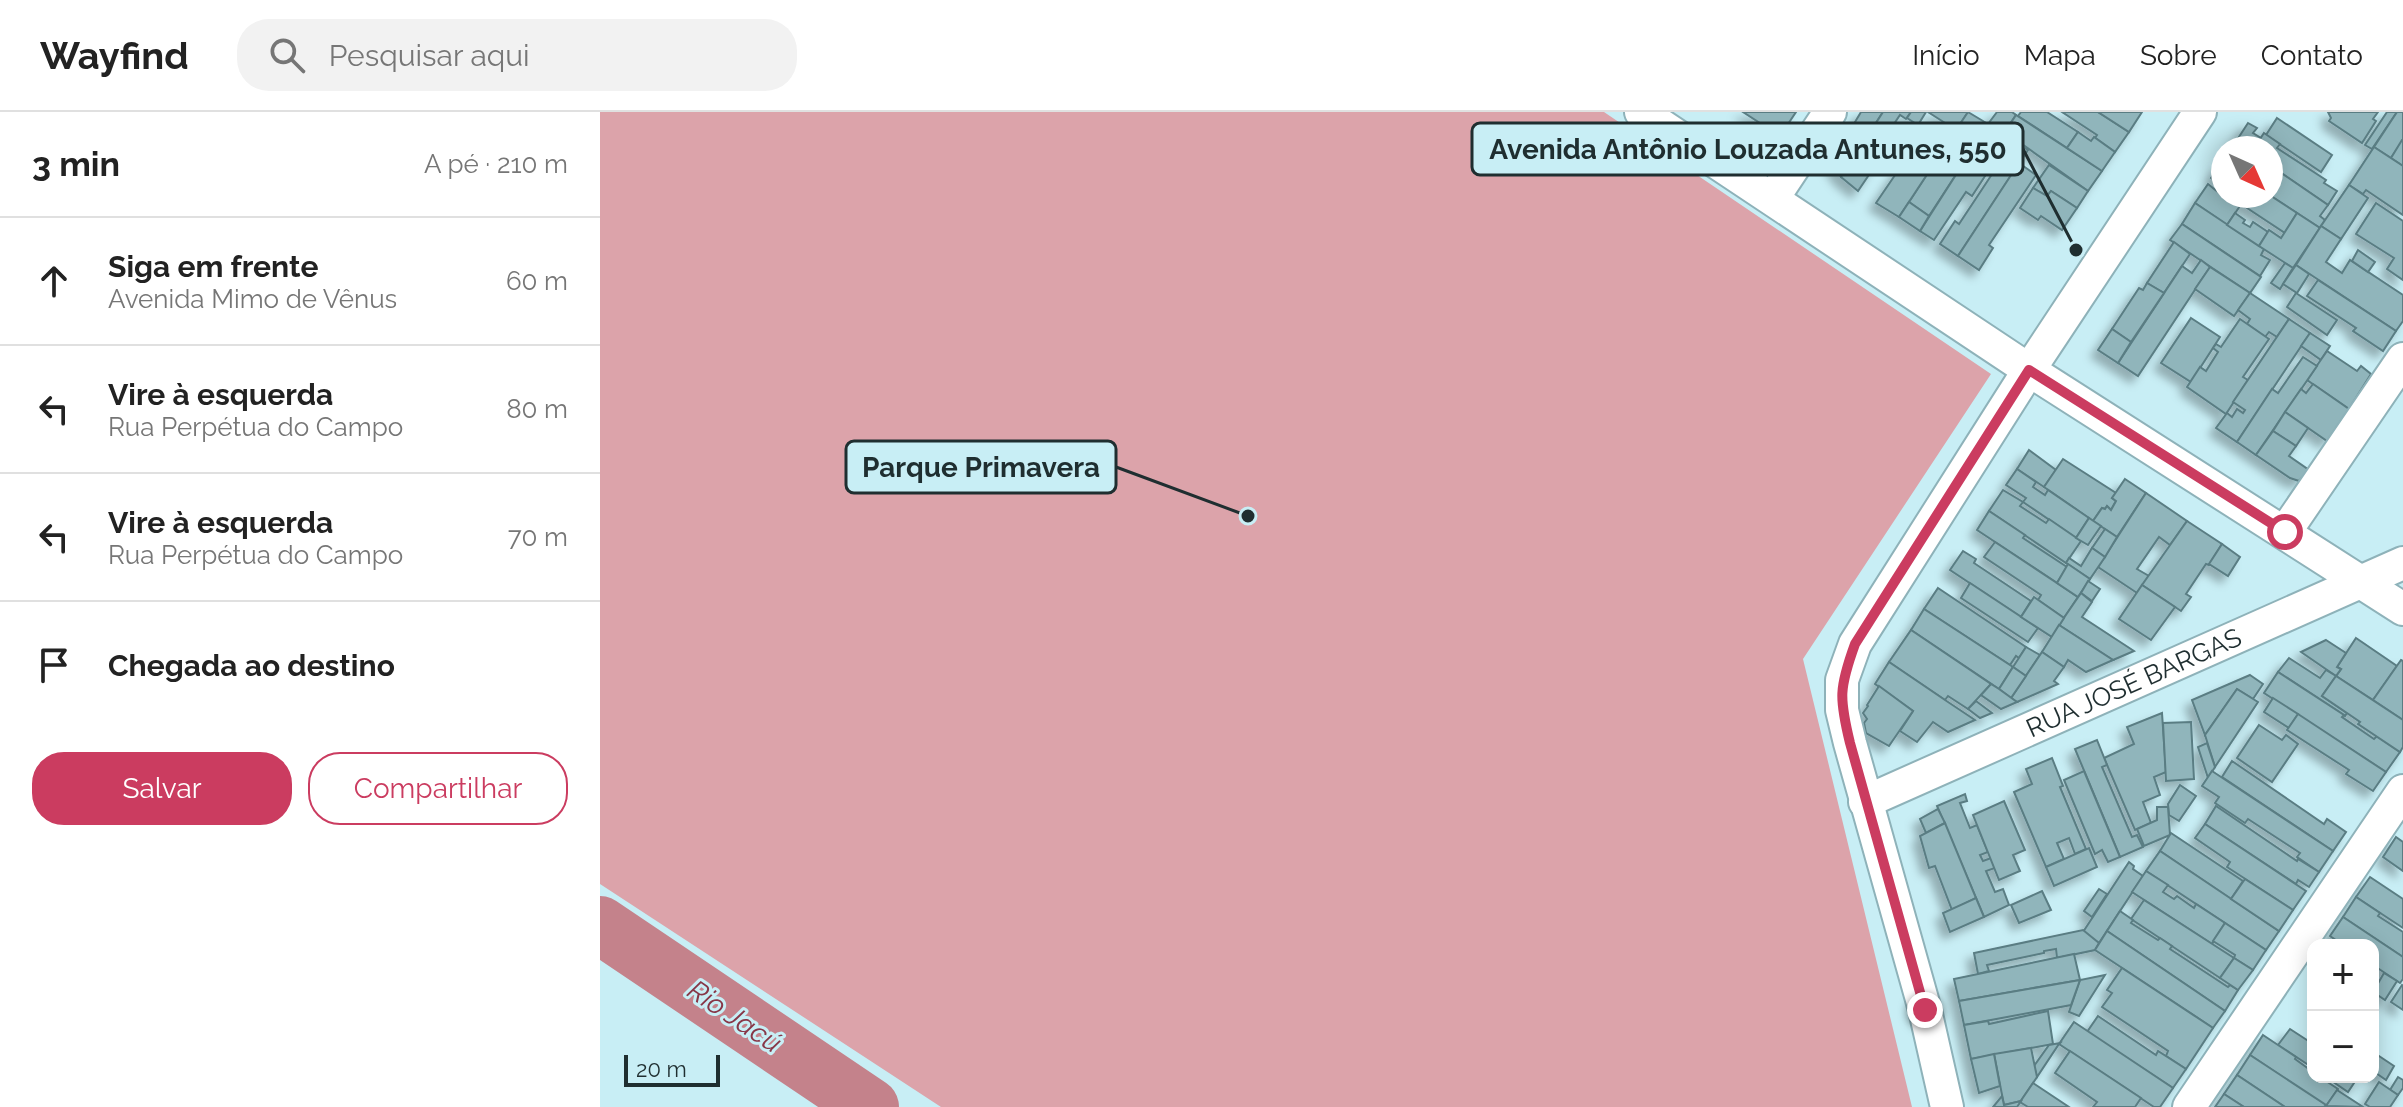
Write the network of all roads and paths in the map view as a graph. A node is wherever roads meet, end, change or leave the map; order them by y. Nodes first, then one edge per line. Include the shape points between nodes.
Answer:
1 (1641, 112) edge
2 (1830, 112) edge
3 (2200, 112) edge
4 (1773, 198) junction
5 (2403, 359) edge
6 (2029, 370) junction
7 (2285, 532) junction
8 (2403, 563) edge
9 (2362, 581) junction
10 (2403, 609) edge
11 (2403, 791) edge
12 (1865, 802) junction
13 (1947, 1107) edge
14 (2189, 1107) edge

1 - 4 street
2 - 4 street
3 - 6 street
4 - 6 street
5 - 7 street
6 - 7 street
6 - 12 street via 1855,644 1842,680 1842,710
7 - 9 street
8 - 9 street, RUA JOSÉ BARGAS
9 - 10 street
9 - 12 street, RUA JOSÉ BARGAS
11 - 14 street
12 - 13 street

